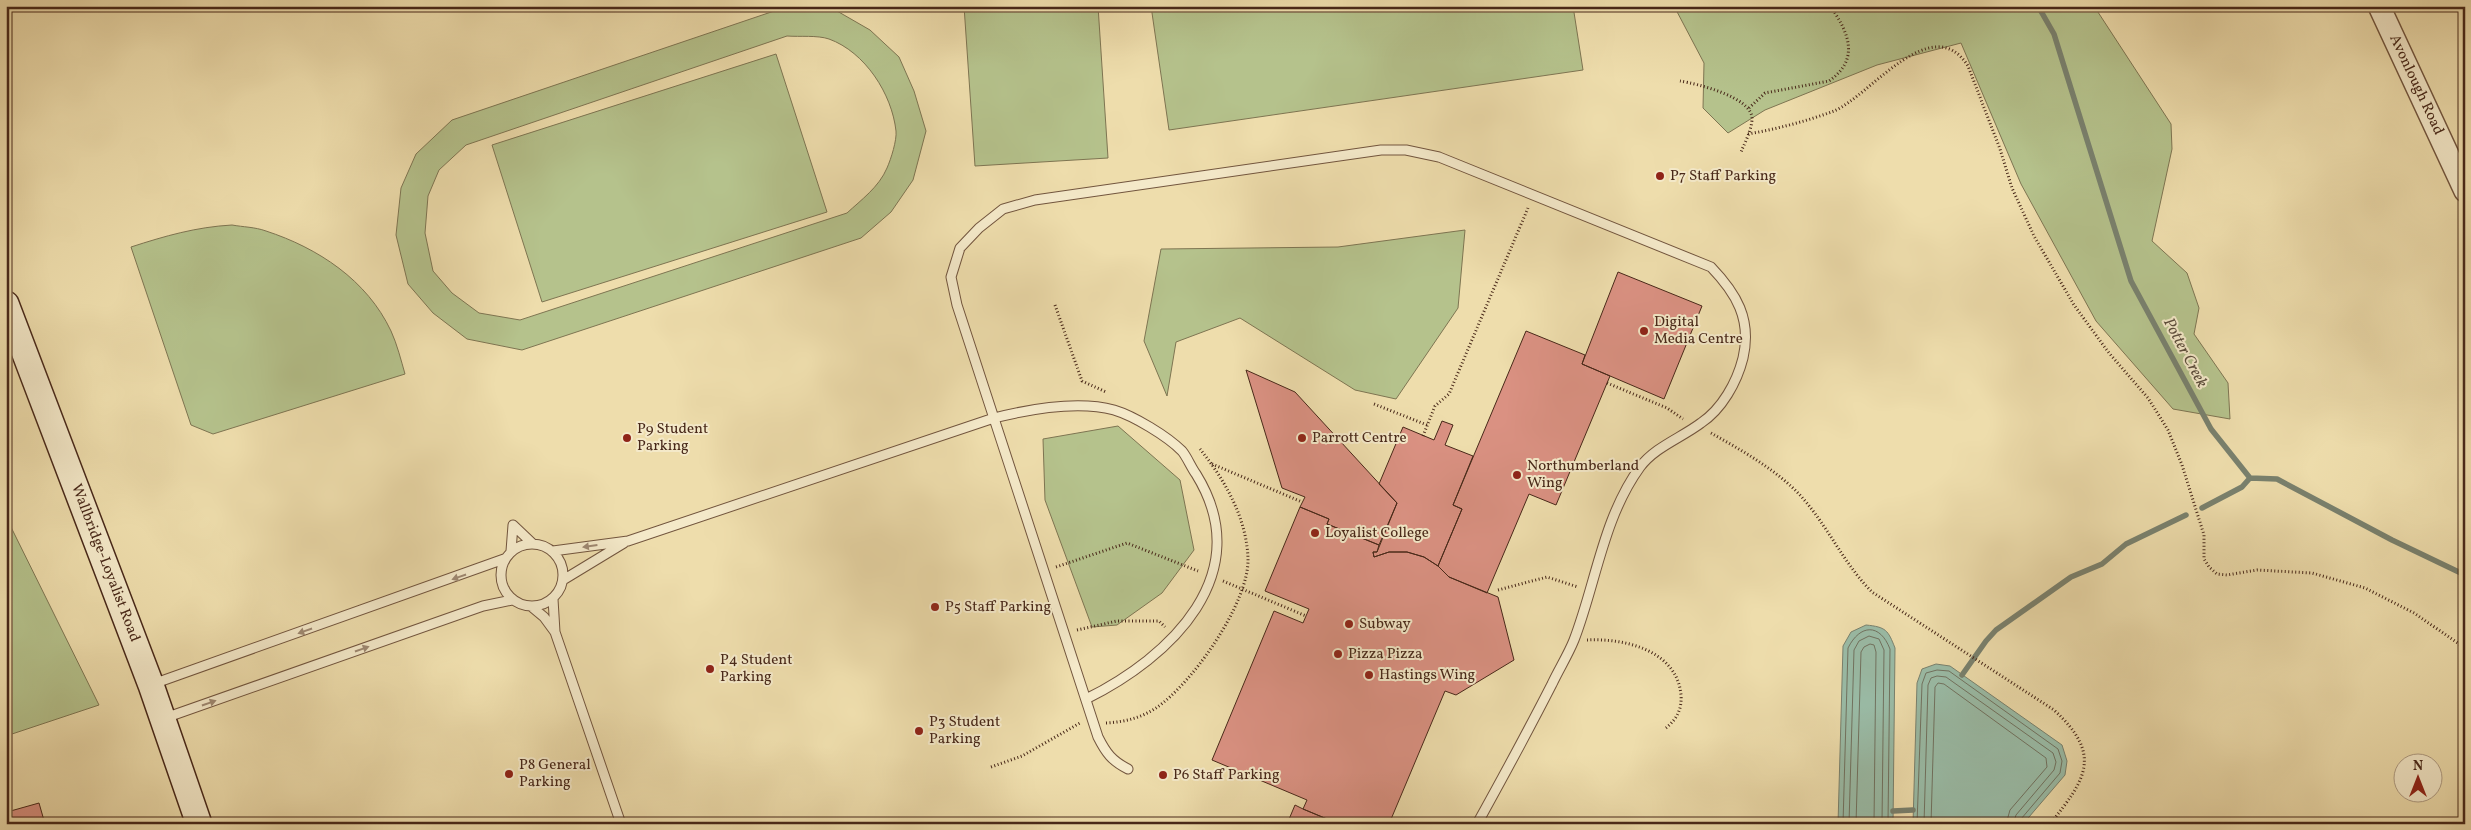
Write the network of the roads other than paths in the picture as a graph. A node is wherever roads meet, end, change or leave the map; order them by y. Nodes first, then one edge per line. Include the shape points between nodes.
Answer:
1 (2379, 6) edge
2 (2460, 171) edge
3 (2465, 191) edge
4 (6, 304) edge
5 (994, 418) junction
6 (628, 540) junction
7 (533, 544) junction
8 (511, 551) junction
9 (553, 551) junction
10 (504, 560) junction
11 (563, 580) junction
12 (553, 599) junction
13 (512, 600) junction
14 (532, 607) junction
15 (555, 632) junction
16 (151, 685) junction
17 (1086, 699) junction
18 (163, 719) junction
19 (1128, 769) dead end
20 (198, 824) edge
21 (621, 824) edge
22 (1477, 824) edge

1 - 2 street, Avonlough Road
2 - 3 street, Avonlough Road
4 - 16 main road, Wallbridge-Loyalist Road
5 - 6 lane
5 - 17 lane
5 - 17 lane via 1073,406 1114,410 1152,428 1182,451 1200,480 1211,508 1218,540 1212,576 1202,602 1175,636 1146,663 1116,684
5 - 22 lane via 951,277 960,248 979,228 1003,209 1035,200 1381,150 1406,150 1439,157 1711,266 1740,306 1746,329 1736,380 1723,400 1697,426 1664,445 1641,466 1626,489 1588,590 1574,640 1528,733
6 -> 9 lane
6 - 11 lane
7 - 8 lane
7 - 8 lane via 513,526
7 - 9 lane
8 - 10 lane
9 - 11 lane via 559,559
10 - 13 lane via 501,581
10 -> 16 lane
11 - 12 lane
12 - 14 lane
12 - 15 lane
13 - 14 lane
18 -> 13 lane via 483,606
14 - 15 lane
15 - 21 lane
16 - 18 main road, Wallbridge-Loyalist Road
17 - 19 lane via 1105,752 1114,762
18 - 20 main road, Wallbridge-Loyalist Road

